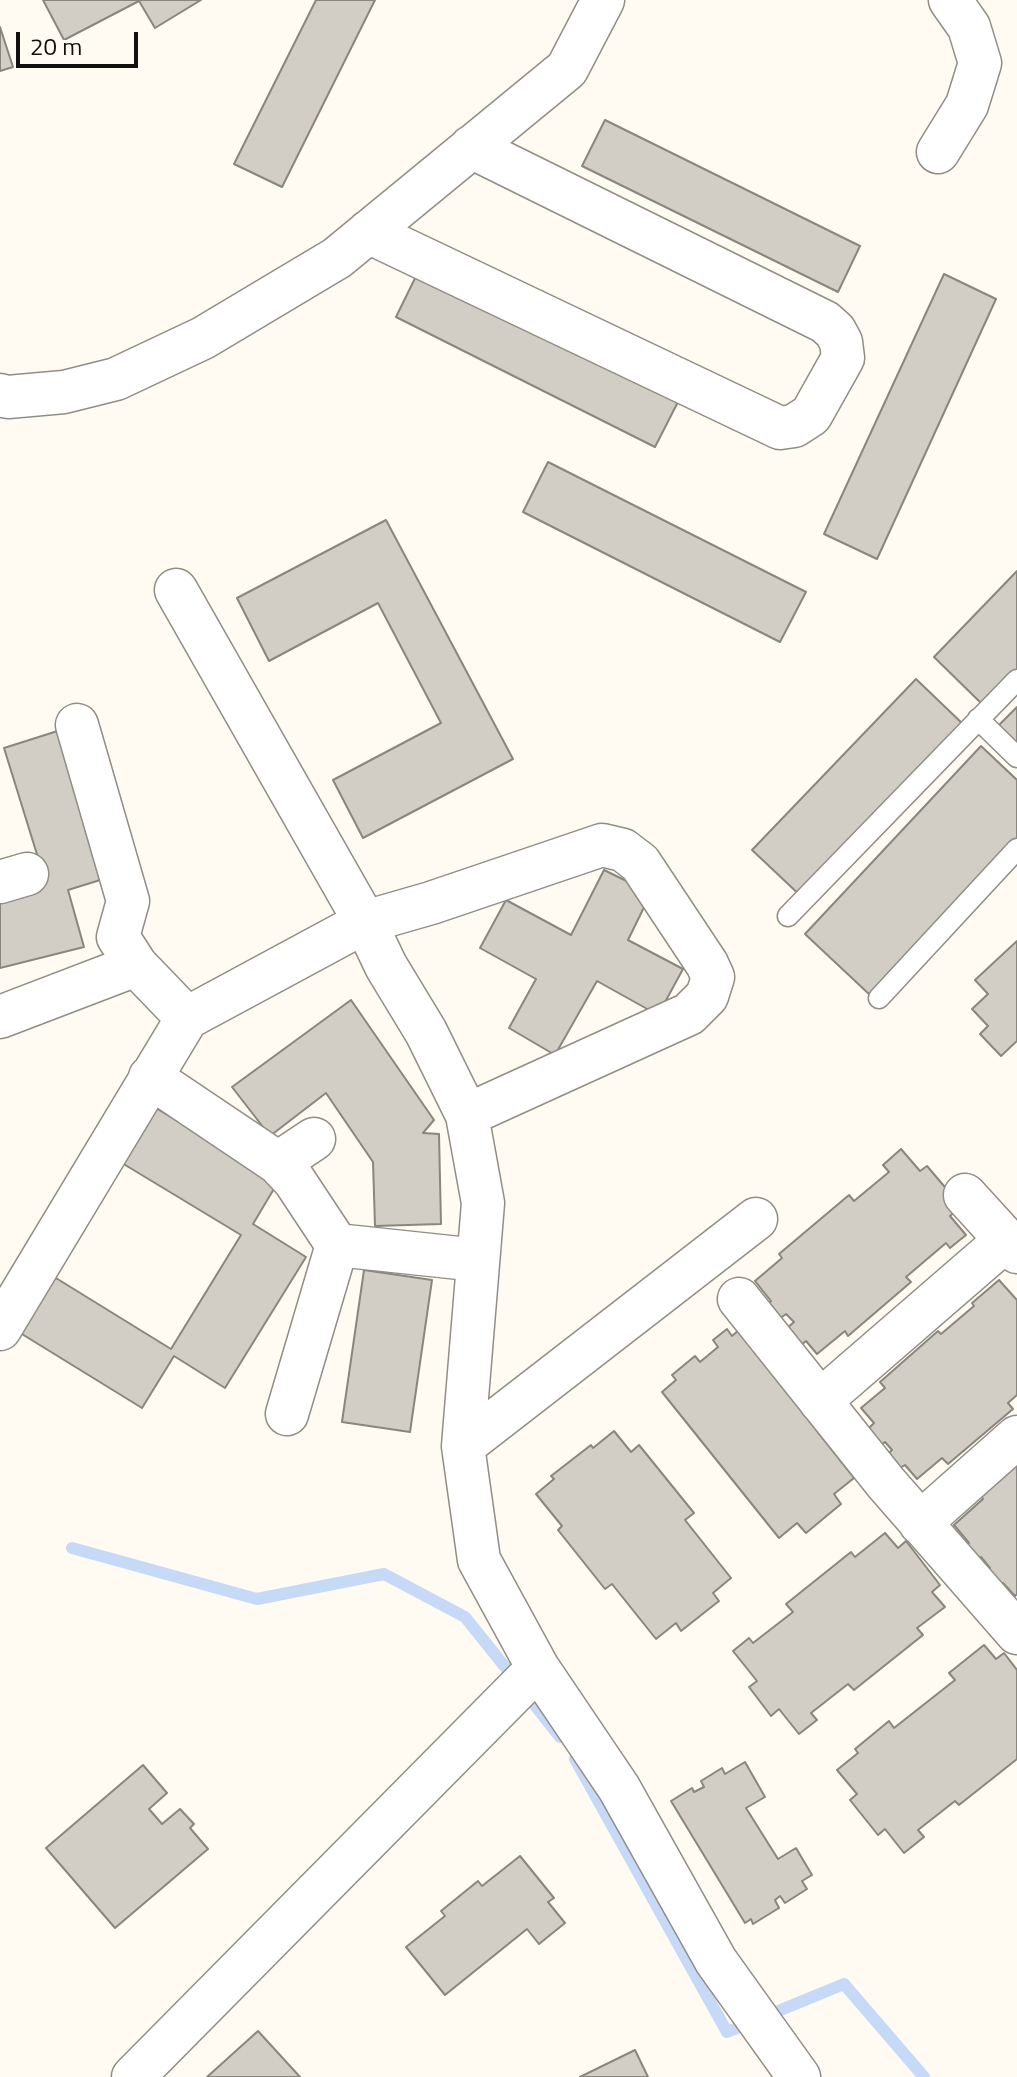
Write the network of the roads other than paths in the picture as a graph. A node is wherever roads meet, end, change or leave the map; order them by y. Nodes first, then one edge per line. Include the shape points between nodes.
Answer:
1 (603, 0) edge
2 (950, 0) edge
3 (471, 147) junction
4 (938, 152) dead end
5 (368, 232) junction
6 (0, 395) edge
7 (176, 590) dead end
8 (1017, 680) edge
9 (978, 719) junction
10 (77, 725) dead end
11 (1017, 757) edge
12 (1017, 849) edge
13 (788, 916) dead end
14 (365, 922) junction
15 (136, 965) junction
16 (879, 998) dead end
17 (0, 1017) edge
18 (187, 1018) junction
19 (150, 1077) junction
20 (467, 1115) junction
21 (314, 1139) dead end
22 (278, 1163) junction
23 (965, 1195) dead end
24 (756, 1219) dead end
25 (337, 1245) junction
26 (1012, 1246) edge
27 (478, 1260) junction
28 (739, 1299) dead end
29 (0, 1329) edge
30 (820, 1401) junction
31 (287, 1414) dead end
32 (1017, 1437) edge
33 (463, 1446) junction
34 (920, 1523) junction
35 (1017, 1633) edge
36 (538, 1668) junction
37 (133, 2077) edge
38 (799, 2077) edge

1 - 3 street via 567,69
2 - 4 street via 969,27 980,63 967,105
3 - 5 street
3 - 5 street via 825,322 841,342 843,358 811,415 780,428
5 - 6 street via 337,258 203,338 116,379 64,392
7 - 14 street
8 - 9 lane
9 - 11 lane
9 - 13 lane
10 - 15 street via 128,901 118,937
12 - 16 lane
14 - 18 street
14 - 20 street
14 - 20 street via 602,845 623,850 640,863 707,964 713,977 707,996 689,1014
15 - 17 street
15 - 18 street
18 - 19 street
19 - 22 street
19 - 29 street
20 - 27 street via 483,1203
21 - 22 street
22 - 25 street
23 - 26 street
24 - 33 street
25 - 27 street
25 - 31 street
26 - 30 street
27 - 33 street
28 - 30 street
30 - 34 street
32 - 34 street
33 - 36 street via 479,1560
34 - 35 street
36 - 37 street
36 - 38 street via 619,1788 716,1961

